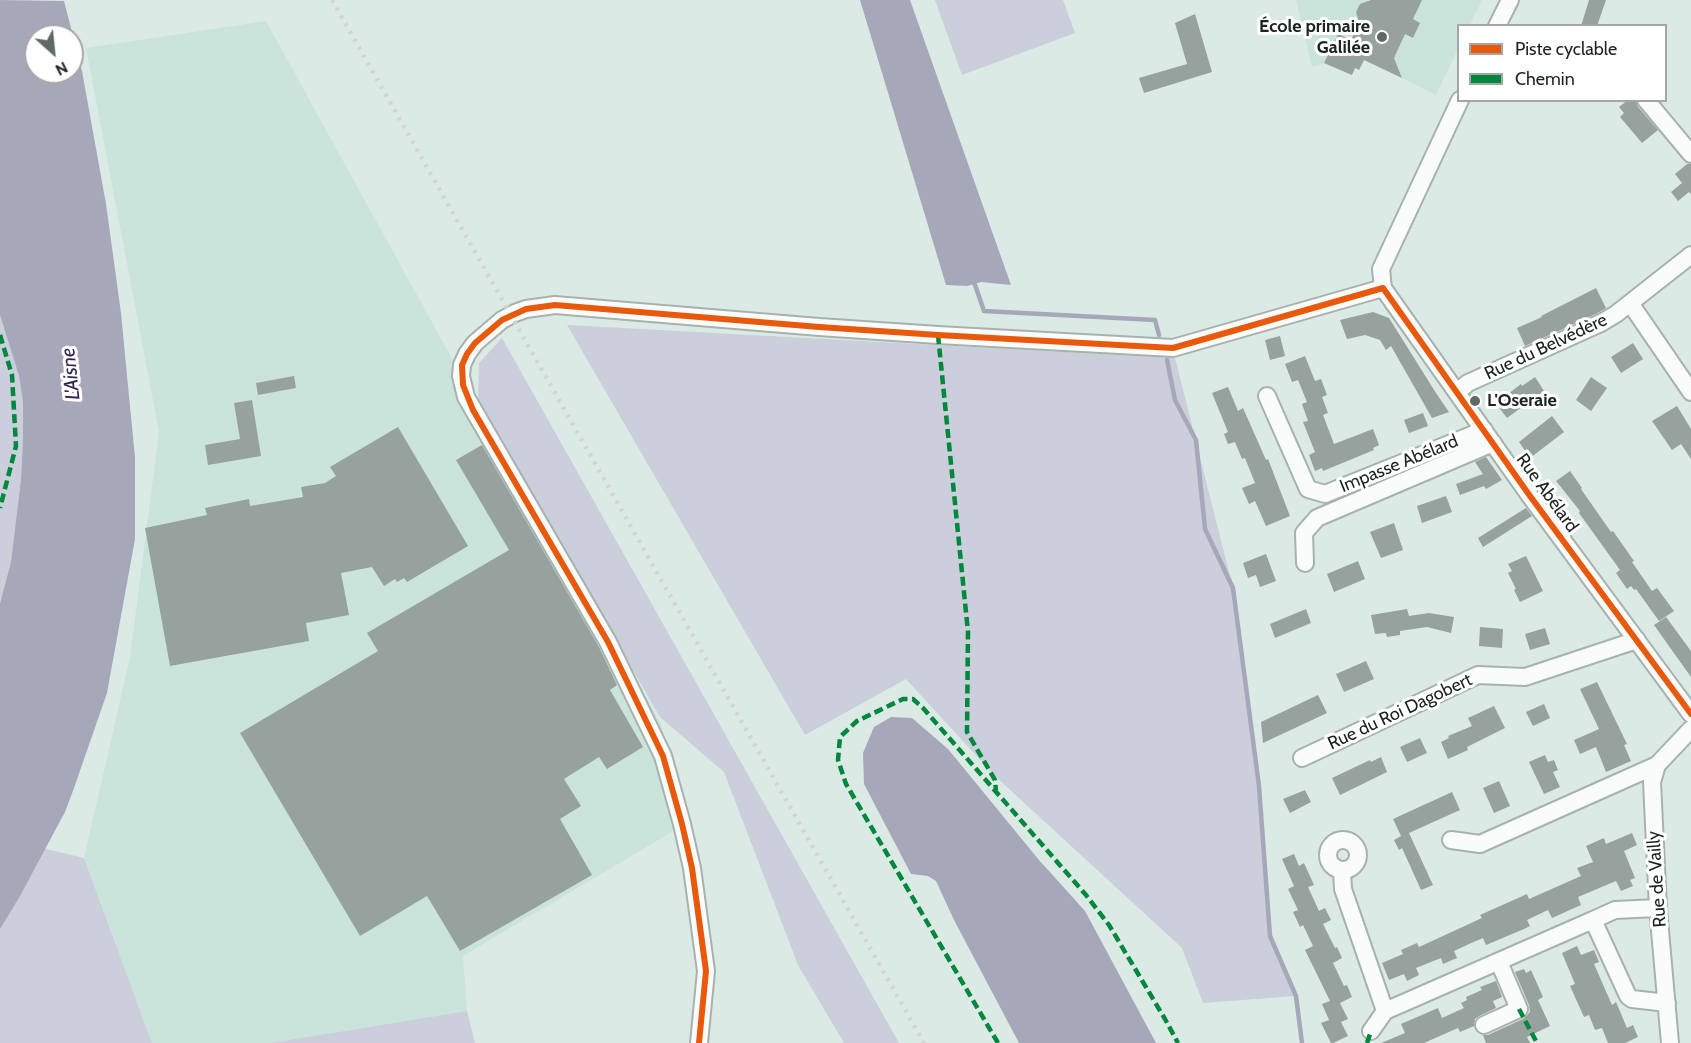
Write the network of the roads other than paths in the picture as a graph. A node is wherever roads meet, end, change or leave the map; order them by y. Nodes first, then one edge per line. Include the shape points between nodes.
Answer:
1 (1509, 0) edge
2 (1498, 24) edge
3 (1459, 102) edge
4 (1648, 102) edge
5 (1691, 154) edge
6 (1691, 255) edge
7 (1383, 288) junction
8 (1630, 303) junction
9 (1457, 392) junction
10 (1691, 392) edge
11 (1268, 396) dead end
12 (1489, 436) junction
13 (1305, 563) dead end
14 (1637, 640) junction
15 (1691, 714) edge
16 (1691, 729) edge
17 (1302, 758) dead end
18 (1657, 765) junction
19 (1451, 840) dead end
20 (1342, 871) dead end
21 (1658, 908) junction
22 (1593, 920) junction
23 (1499, 962) junction
24 (1667, 1003) junction
25 (1385, 1011) junction
26 (1484, 1024) dead end
27 (1371, 1031) dead end
28 (699, 1043) edge
29 (1670, 1043) edge

1 - 2 street
3 - 7 street via 1381,269
4 - 5 street
6 - 8 street, Rue du Belvédère
7 - 9 street, Rue Abélard
7 - 28 street via 1173,348 819,327 555,305 514,313 475,343 462,365 466,397 608,642 663,756 692,868 706,971
8 - 9 street, Rue du Belvédère via 1601,323 1468,383
8 - 10 street
9 - 12 street, Rue Abélard
11 - 12 street, Impasse Abélard via 1308,489 1325,494
12 - 13 street via 1317,518 1304,533
12 - 14 street, Rue Abélard
14 - 15 street, Rue Abélard
14 - 17 street, Rue du Roi Dagobert via 1525,677 1478,675
16 - 18 street
18 - 19 street via 1480,844
18 - 21 street, Rue de Vailly via 1652,782
20 - 25 street via 1343,889
21 - 22 street via 1615,910
21 - 24 street, Rue de Vailly
22 - 23 street
22 - 24 street via 1628,996
23 - 25 street
23 - 26 street via 1519,1009
24 - 29 street, Rue de Vailly
25 - 27 street

